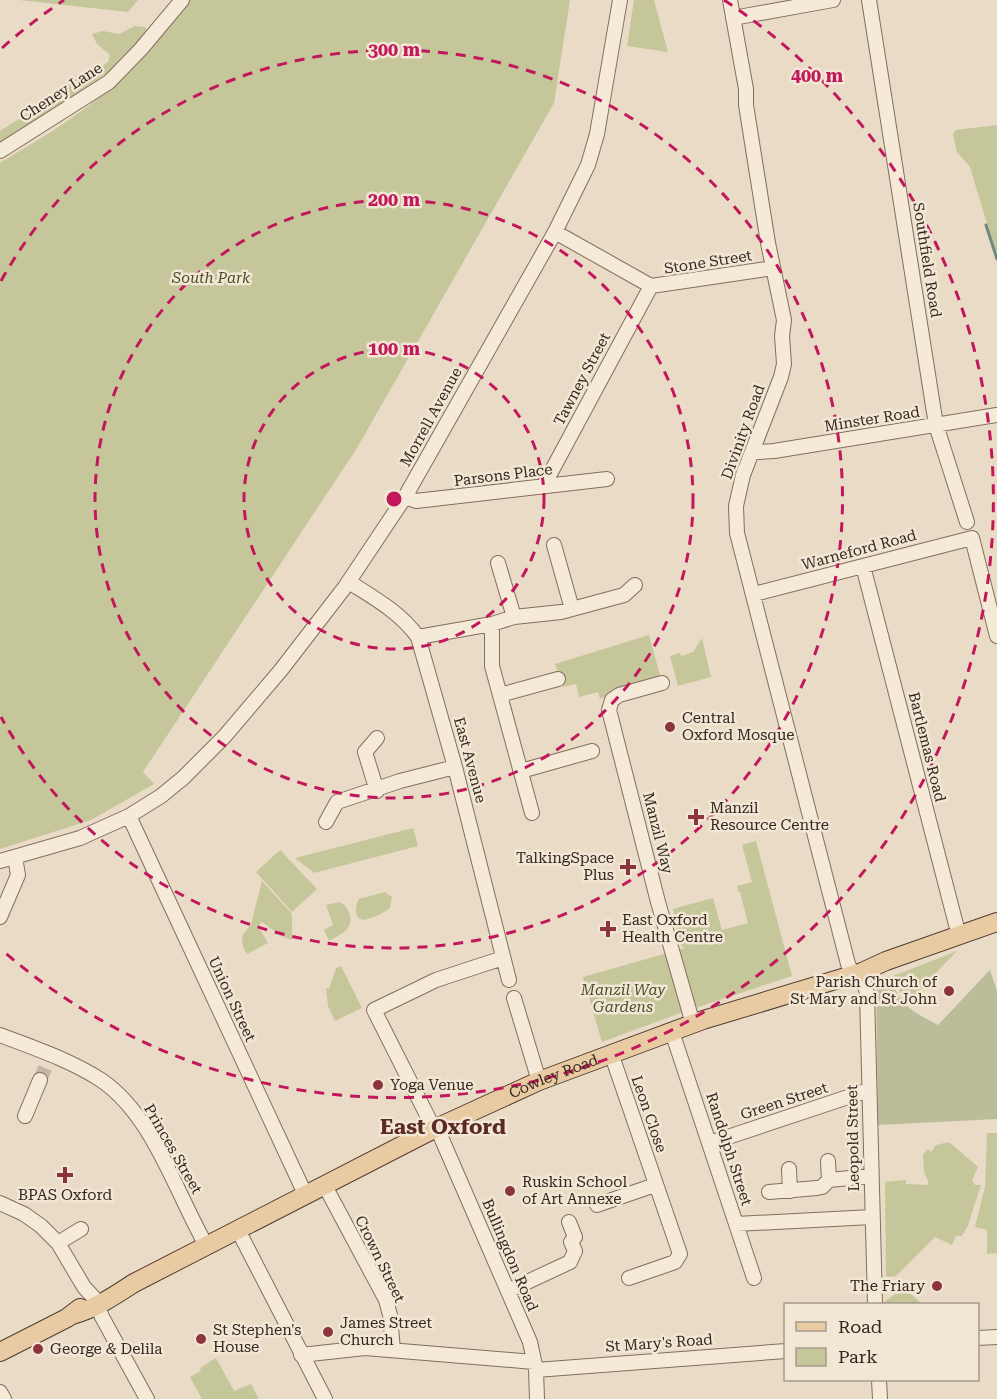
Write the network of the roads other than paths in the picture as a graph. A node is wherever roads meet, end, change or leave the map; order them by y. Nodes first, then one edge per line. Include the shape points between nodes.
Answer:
1 (182, 0) edge
2 (620, 0) edge
3 (730, 0) edge
4 (833, 0) edge
5 (869, 0) edge
6 (733, 18) junction
7 (0, 151) edge
8 (555, 232) junction
9 (773, 268) junction
10 (651, 286) junction
11 (997, 415) edge
12 (936, 425) junction
13 (753, 450) junction
14 (607, 479) dead end
15 (543, 487) junction
16 (405, 497) junction
17 (967, 522) dead end
18 (554, 545) dead end
19 (498, 563) dead end
20 (863, 566) junction
21 (349, 582) junction
22 (635, 585) dead end
23 (754, 594) junction
24 (572, 609) junction
25 (514, 617) junction
26 (492, 624) junction
27 (997, 636) edge
28 (418, 637) junction
29 (558, 679) dead end
30 (662, 683) dead end
31 (500, 695) junction
32 (377, 738) dead end
33 (592, 751) dead end
34 (455, 767) junction
35 (520, 771) junction
36 (376, 791) junction
37 (532, 813) dead end
38 (129, 816) junction
39 (326, 822) dead end
40 (15, 857) junction
41 (0, 861) edge
42 (0, 917) edge
43 (997, 922) edge
44 (959, 936) junction
45 (503, 958) junction
46 (857, 973) junction
47 (508, 980) dead end
48 (514, 998) dead end
49 (693, 1024) junction
50 (672, 1032) junction
51 (0, 1035) edge
52 (611, 1053) junction
53 (45, 1068) junction
54 (539, 1082) junction
55 (869, 1090) junction
56 (25, 1116) dead end
57 (435, 1128) junction
58 (710, 1143) junction
59 (828, 1161) dead end
60 (789, 1169) dead end
61 (871, 1176) junction
62 (829, 1180) junction
63 (655, 1185) junction
64 (325, 1186) junction
65 (790, 1191) junction
66 (769, 1192) dead end
67 (306, 1196) junction
68 (0, 1203) edge
69 (597, 1205) dead end
70 (872, 1217) junction
71 (569, 1222) dead end
72 (736, 1224) junction
73 (81, 1229) dead end
74 (238, 1230) junction
75 (58, 1243) junction
76 (206, 1245) junction
77 (628, 1278) dead end
78 (754, 1278) dead end
79 (508, 1292) junction
80 (96, 1302) junction
81 (875, 1303) edge
82 (997, 1337) edge
83 (979, 1338) edge
84 (1, 1349) edge
85 (393, 1350) junction
86 (784, 1351) edge
87 (301, 1355) junction
88 (535, 1366) junction
89 (879, 1381) edge
90 (0, 1392) edge
91 (4, 1399) edge
92 (147, 1399) edge
93 (325, 1399) edge
94 (537, 1399) edge
95 (880, 1399) edge

1 - 7 street, Cheney Lane via 109,82
2 - 8 street, Morrell Avenue via 597,134 588,165
3 - 6 street, Divinity Road
4 - 6 street
5 - 12 street, Southfield Road
6 - 9 street, Divinity Road
8 - 10 street, Stone Street
8 - 16 street, Morrell Avenue
9 - 10 street, Stone Street
9 - 13 street, Divinity Road via 784,320 784,364
10 - 15 street, Tawney Street
11 - 12 street, Minster Road
12 - 13 street, Minster Road via 774,451
12 - 17 street, Southfield Road
13 - 23 street, Divinity Road via 736,506 738,533
14 - 15 street, Parsons Place
15 - 16 street, Parsons Place via 416,501
16 - 21 street, Morrell Avenue
18 - 24 street
19 - 25 street
20 - 23 street, Warneford Road
20 - 27 street, Warneford Road via 972,538
20 - 44 street, Bartlemas Road
21 - 28 street, East Avenue via 407,622
21 - 38 street, Morrell Avenue via 281,670 202,760 161,796
22 - 24 street via 624,596
23 - 46 street, Divinity Road via 848,964
24 - 25 street
25 - 26 street
26 - 28 street
26 - 31 street via 492,666
28 - 34 street, East Avenue
29 - 31 street
30 - 49 street, Manzil Way via 618,695 609,710
31 - 35 street
32 - 36 street via 365,752
33 - 35 street
34 - 36 street
34 - 45 street, East Avenue
35 - 37 street
36 - 39 street via 337,802
38 - 40 street, Morrell Avenue via 80,838
38 - 67 street, Union Street
40 - 41 street, Morrell Avenue
40 - 42 street via 18,875
43 - 44 main road, Cowley Road
44 - 46 main road, Cowley Road
45 - 47 street, East Avenue
45 - 57 street, Bullingdon Road via 436,980 374,1010
46 - 49 main road, Cowley Road
46 - 55 street, Leopold Street via 867,994
48 - 54 street
49 - 50 main road, Cowley Road
50 - 52 main road, Cowley Road
50 - 58 street, Randolph Street
51 - 53 street, Princes Street
52 - 54 main road, Cowley Road
52 - 63 street, Leon Close
53 - 56 street
53 - 76 street, Princes Street via 87,1071 136,1113
54 - 57 main road, Cowley Road
55 - 58 street, Green Street
55 - 61 street, Leopold Street
57 - 64 main road, Cowley Road
57 - 79 street, Bullingdon Road
58 - 72 street, Randolph Street
59 - 62 street
60 - 65 street
61 - 62 street
61 - 70 street, Leopold Street
62 - 65 street via 822,1187
63 - 69 street
63 - 77 street, Leon Close via 679,1258
64 - 67 main road, Cowley Road
64 - 85 street, Crown Street via 386,1300
65 - 66 street
67 - 74 main road, Cowley Road
68 - 75 street via 24,1214
70 - 72 street
70 - 81 street, Leopold Street
71 - 79 street via 575,1237 570,1262
72 - 78 street, Randolph Street
73 - 75 street
74 - 76 main road, Cowley Road
74 - 87 street
75 - 80 street
76 - 80 main road, Cowley Road
79 - 88 street, Bullingdon Road via 530,1342
80 - 84 main road, Cowley Road
80 - 92 street
82 - 83 street
85 - 87 street, St Mary's Road via 365,1348
85 - 88 street, St Mary's Road
86 - 88 street, St Mary's Road
87 - 93 street
88 - 94 street, Bullingdon Road
89 - 95 street
90 - 91 street

